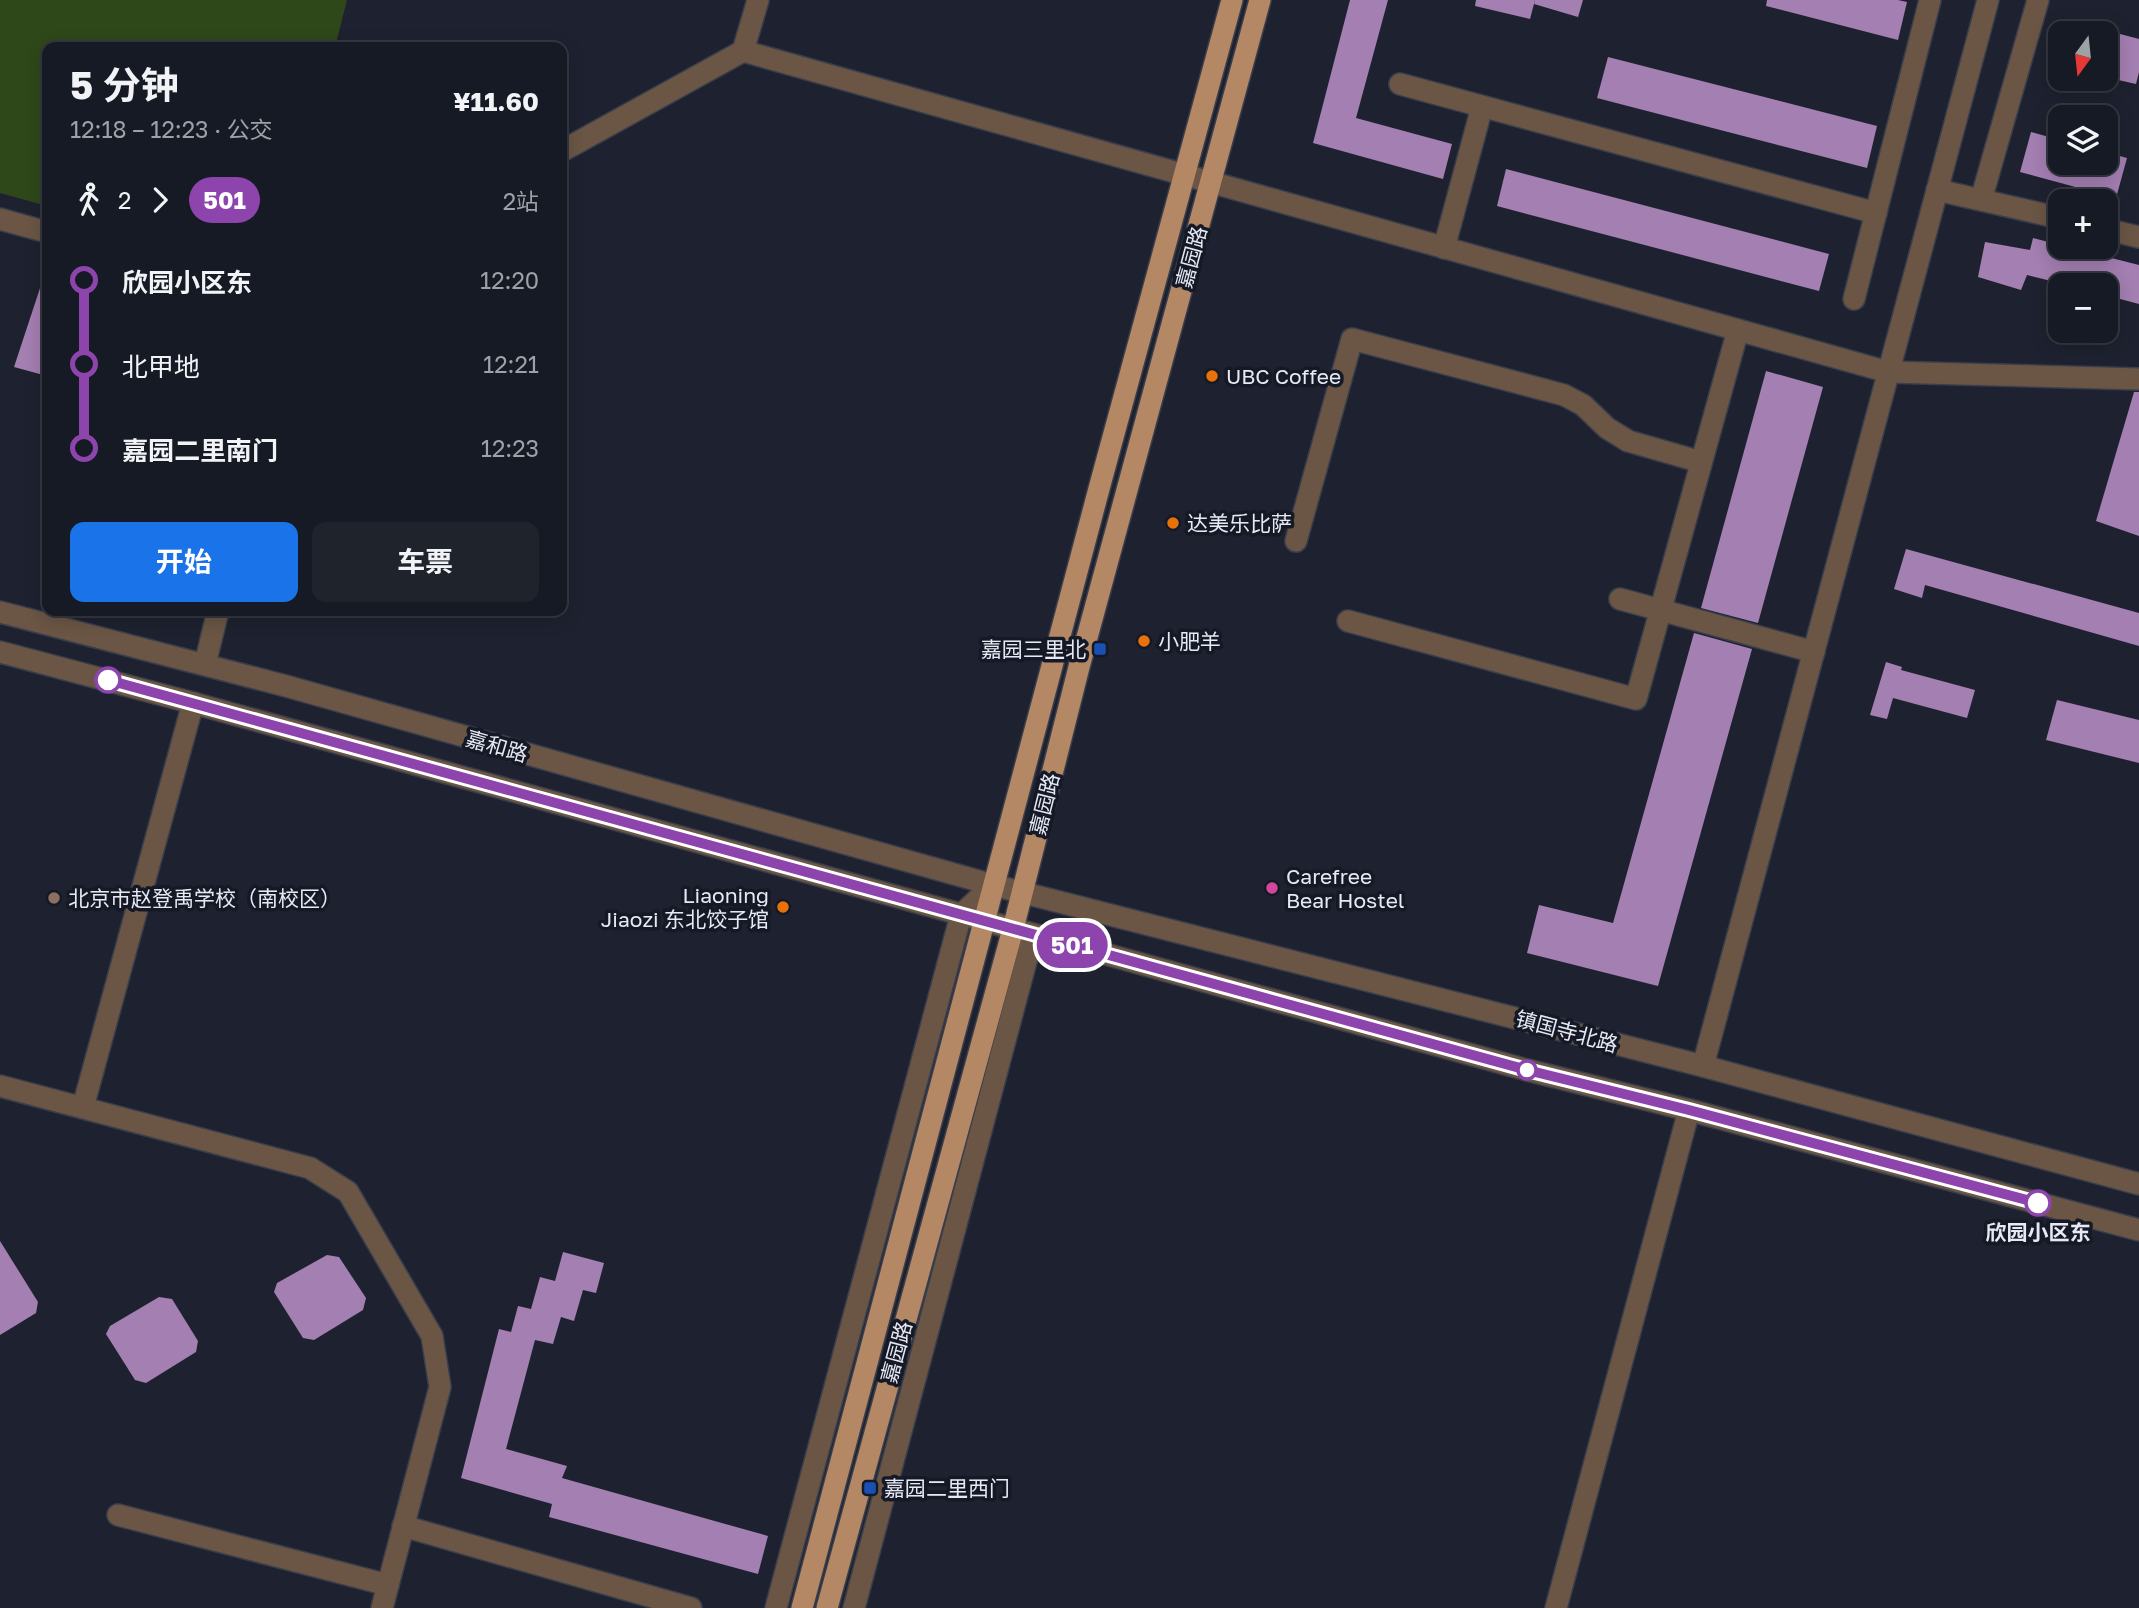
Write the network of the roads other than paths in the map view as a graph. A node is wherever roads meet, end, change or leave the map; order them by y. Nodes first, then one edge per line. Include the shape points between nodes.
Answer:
1 (758, 0) edge
2 (1232, 0) edge
3 (1260, 0) edge
4 (1930, 0) edge
5 (1988, 0) edge
6 (2038, 0) edge
7 (743, 51) junction
8 (1400, 84) dead end
9 (1482, 107) junction
10 (567, 148) edge
11 (1185, 176) junction
12 (1211, 184) junction
13 (1937, 190) junction
14 (1981, 200) junction
15 (1876, 213) junction
16 (2048, 215) edge
17 (0, 219) edge
18 (42, 231) edge
19 (2118, 232) edge
20 (2139, 237) edge
21 (1444, 247) junction
22 (1854, 299) dead end
23 (1738, 330) junction
24 (1888, 372) junction
25 (2139, 379) edge
26 (1701, 462) junction
27 (1296, 541) dead end
28 (1620, 599) dead end
29 (1659, 610) junction
30 (0, 612) edge
31 (217, 616) edge
32 (1348, 621) dead end
33 (0, 652) edge
34 (1814, 652) junction
35 (205, 664) junction
36 (193, 702) junction
37 (993, 885) junction
38 (1022, 893) junction
39 (961, 915) junction
40 (984, 921) junction
41 (1023, 932) junction
42 (1703, 1066) junction
43 (0, 1086) edge
44 (83, 1108) junction
45 (1689, 1110) junction
46 (2139, 1184) edge
47 (2139, 1230) edge
48 (118, 1515) dead end
49 (403, 1526) junction
50 (388, 1585) junction
51 (382, 1608) edge
52 (691, 1608) edge
53 (776, 1608) edge
54 (802, 1608) edge
55 (827, 1608) edge
56 (853, 1608) edge
57 (1556, 1608) edge

1 - 7 street
2 - 11 main road, 嘉园路
3 - 12 main road, 嘉园路
4 - 15 street
5 - 13 street
6 - 14 street
7 - 10 street
7 - 11 street
8 - 9 street
9 - 15 street
9 - 21 street
11 - 12 street
11 - 37 main road, 嘉园路
12 - 21 street
12 - 38 main road, 嘉园路
13 - 14 street
13 - 24 street
14 - 16 street
15 - 22 street
17 - 18 street
19 - 20 street
21 - 23 street
23 - 24 street
23 - 26 street
24 - 25 street
24 - 34 street
26 - 27 street via 1664,442 1628,441 1564,395 1352,339
26 - 29 street
28 - 29 street
29 - 32 street via 1636,699
29 - 34 street
30 - 35 street, 嘉和路
31 - 35 street
33 - 36 street, 嘉和路
34 - 42 street
35 - 37 street, 嘉和路
36 - 39 street, 嘉和路
36 - 44 street
37 - 38 street, 镇国寺北路
37 - 39 street
37 - 40 main road, 嘉园路
38 - 41 main road, 嘉园路
38 - 42 street, 镇国寺北路
39 - 40 street, 嘉和路
39 - 53 street
40 - 41 street
40 - 54 main road, 嘉园路
41 - 45 street
41 - 55 main road, 嘉园路
41 - 56 street
42 - 46 street, 镇国寺北路
43 - 44 street
44 - 49 street via 310,1168 348,1192 432,1336 440,1387
45 - 47 street
45 - 57 street
48 - 50 street
49 - 50 street
49 - 52 street
50 - 51 street

